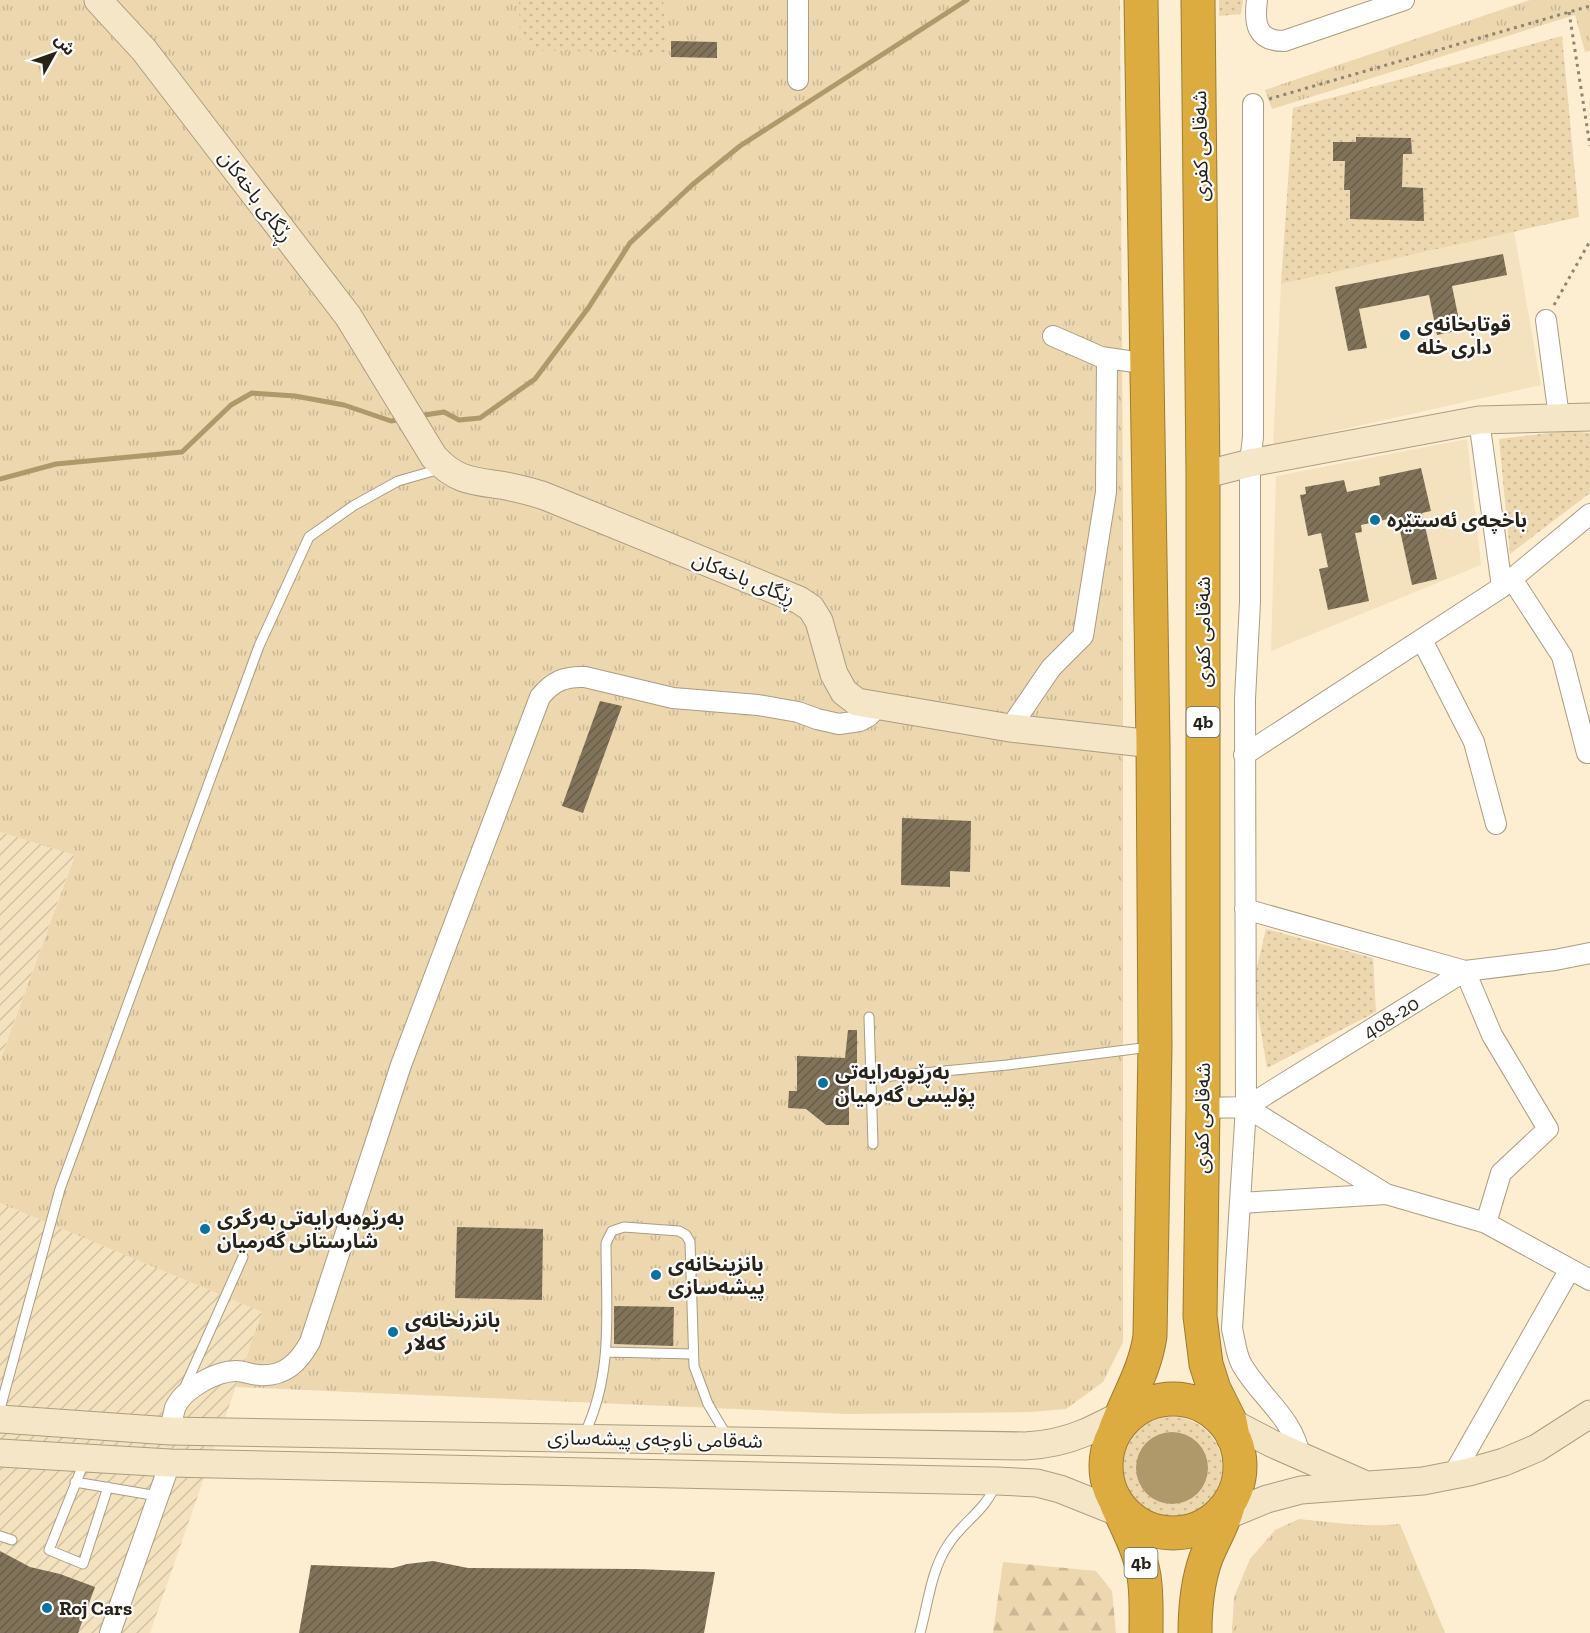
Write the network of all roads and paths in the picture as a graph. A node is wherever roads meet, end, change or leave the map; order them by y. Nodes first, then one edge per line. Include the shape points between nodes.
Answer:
1 (98, 0) edge
2 (798, 0) edge
3 (1142, 0) edge
4 (1198, 0) edge
5 (1257, 0) edge
6 (1404, 0) edge
7 (1590, 6) edge
8 (1569, 12) junction
9 (798, 80) dead end
10 (1253, 104) joint
11 (1590, 146) edge
12 (1590, 241) edge
13 (1546, 320) joint
14 (1053, 336) dead end
15 (1107, 358) junction
16 (1148, 364) junction
17 (1559, 417) junction
18 (1590, 417) edge
19 (1479, 420) junction
20 (439, 462) junction
21 (1250, 463) junction
22 (1203, 475) junction
23 (1590, 514) edge
24 (1507, 583) junction
25 (1422, 640) junction
26 (877, 706) junction
27 (1010, 728) junction
28 (1153, 744) junction
29 (1587, 753) dead end
30 (1244, 755) junction
31 (1496, 824) dead end
32 (1245, 909) junction
33 (1590, 953) edge
34 (1465, 971) junction
35 (869, 1017) dead end
36 (1155, 1047) junction
37 (871, 1078) junction
38 (1246, 1107) junction
39 (1203, 1108) junction
40 (873, 1144) dead end
41 (1386, 1194) junction
42 (1241, 1203) junction
43 (1486, 1223) junction
44 (243, 1257) dead end
45 (1570, 1269) junction
46 (1590, 1280) edge
47 (606, 1352) junction
48 (693, 1354) junction
49 (0, 1409) edge
50 (1590, 1414) edge
51 (0, 1419) edge
52 (173, 1419) junction
53 (1123, 1419) junction
54 (1226, 1424) junction
55 (583, 1437) junction
56 (730, 1440) junction
57 (0, 1453) edge
58 (1300, 1456) junction
59 (86, 1458) junction
60 (170, 1463) junction
61 (1453, 1475) junction
62 (997, 1481) junction
63 (75, 1482) junction
64 (1365, 1484) junction
65 (108, 1487) junction
66 (158, 1496) junction
67 (1122, 1510) junction
68 (1220, 1514) junction
69 (0, 1536) edge
70 (12, 1540) dead end
71 (110, 1633) edge
72 (920, 1633) edge
73 (1146, 1633) edge
74 (1196, 1633) edge

1 - 20 main road, ڕێگای باخەکان via 144,50 348,316
2 - 9 street
3 - 16 highway
4 - 22 highway, شەقامی کفری / 4b
5 - 6 street via 1256,25 1263,36 1274,41 1284,41
7 - 8 path
8 - 10 path
8 - 11 path
10 - 21 street
12 - 13 path
13 - 17 street
14 - 15 street
15 - 16 street
15 - 27 street via 1106,492 1083,636 1051,668
16 - 28 highway
17 - 18 main road
17 - 19 main road
19 - 21 main road
19 - 24 street
20 - 26 main road, ڕێگای باخەکان via 472,482 518,488 547,497 799,600 811,608 819,621 844,692 857,702
20 - 49 lane via 353,506 309,537 259,646 60,1189
21 - 22 main road
21 - 30 street via 1251,602
22 - 39 highway, شەقامی کفری / 4b
23 - 24 street
24 - 25 street
24 - 29 street via 1562,656
25 - 30 street
25 - 31 street via 1474,742
26 - 27 main road, ڕێگای باخەکان
26 - 52 street via 860,721 839,724 758,705 673,698 585,677 571,676 548,688 540,697 401,1065 310,1342 300,1360 283,1372 261,1376 235,1371 208,1378 193,1387
27 - 28 main road, ڕێگای باخەکان
28 - 36 highway
30 - 32 street
32 - 34 street
32 - 38 street
33 - 34 street, 408-20
34 - 38 street, 408-20
34 - 43 street via 1492,1035 1548,1129 1501,1173
35 - 37 lane
36 - 37 lane
36 - 53 highway via 1150,1336 1146,1360
37 - 40 lane
38 - 39 street
38 - 41 street
38 - 42 street
39 - 54 highway, شەقامی کفری / 4b via 1200,1316 1206,1364
41 - 42 street
41 - 43 street
42 - 58 street via 1232,1329 1240,1362 1290,1427
43 - 45 street
44 - 52 lane
45 - 46 street
45 - 61 street
47 - 48 lane
47 - 48 lane via 606,1243 612,1231 624,1227 679,1231 690,1242
47 - 55 lane via 600,1394
48 - 56 lane via 702,1392
50 - 61 main road via 1537,1448 1504,1462
51 - 52 main road, شەقامی ناوچەی پیشەسازی
52 - 55 main road, شەقامی ناوچەی پیشەسازی
52 - 60 main road
53 - 54 highway via 1148,1403 1165,1399 1200,1405
53 - 56 main road, شەقامی ناوچەی پیشەسازی via 1057,1442 1024,1446
53 - 67 highway via 1106,1457 1109,1485
54 - 58 main road
54 - 68 highway via 1238,1454 1239,1470 1236,1487
55 - 56 main road, شەقامی ناوچەی پیشەسازی
57 - 59 main road, شەقامی ناوچەی پیشەسازی
58 - 64 main road
59 - 60 main road, شەقامی ناوچەی پیشەسازی
59 - 63 lane
60 - 62 main road, شەقامی ناوچەی پیشەسازی
60 - 66 street
61 - 64 main road
62 - 67 main road, شەقامی ناوچەی پیشەسازی via 1037,1483
62 - 72 lane via 986,1504 947,1546 932,1583
63 - 65 lane
63 - 65 lane via 49,1550 83,1564
64 - 68 main road via 1284,1493
65 - 66 lane
66 - 71 street
67 - 68 highway via 1148,1528 1168,1532 1188,1531
67 - 73 highway, 4b via 1144,1574
68 - 74 highway via 1198,1590
69 - 70 lane

